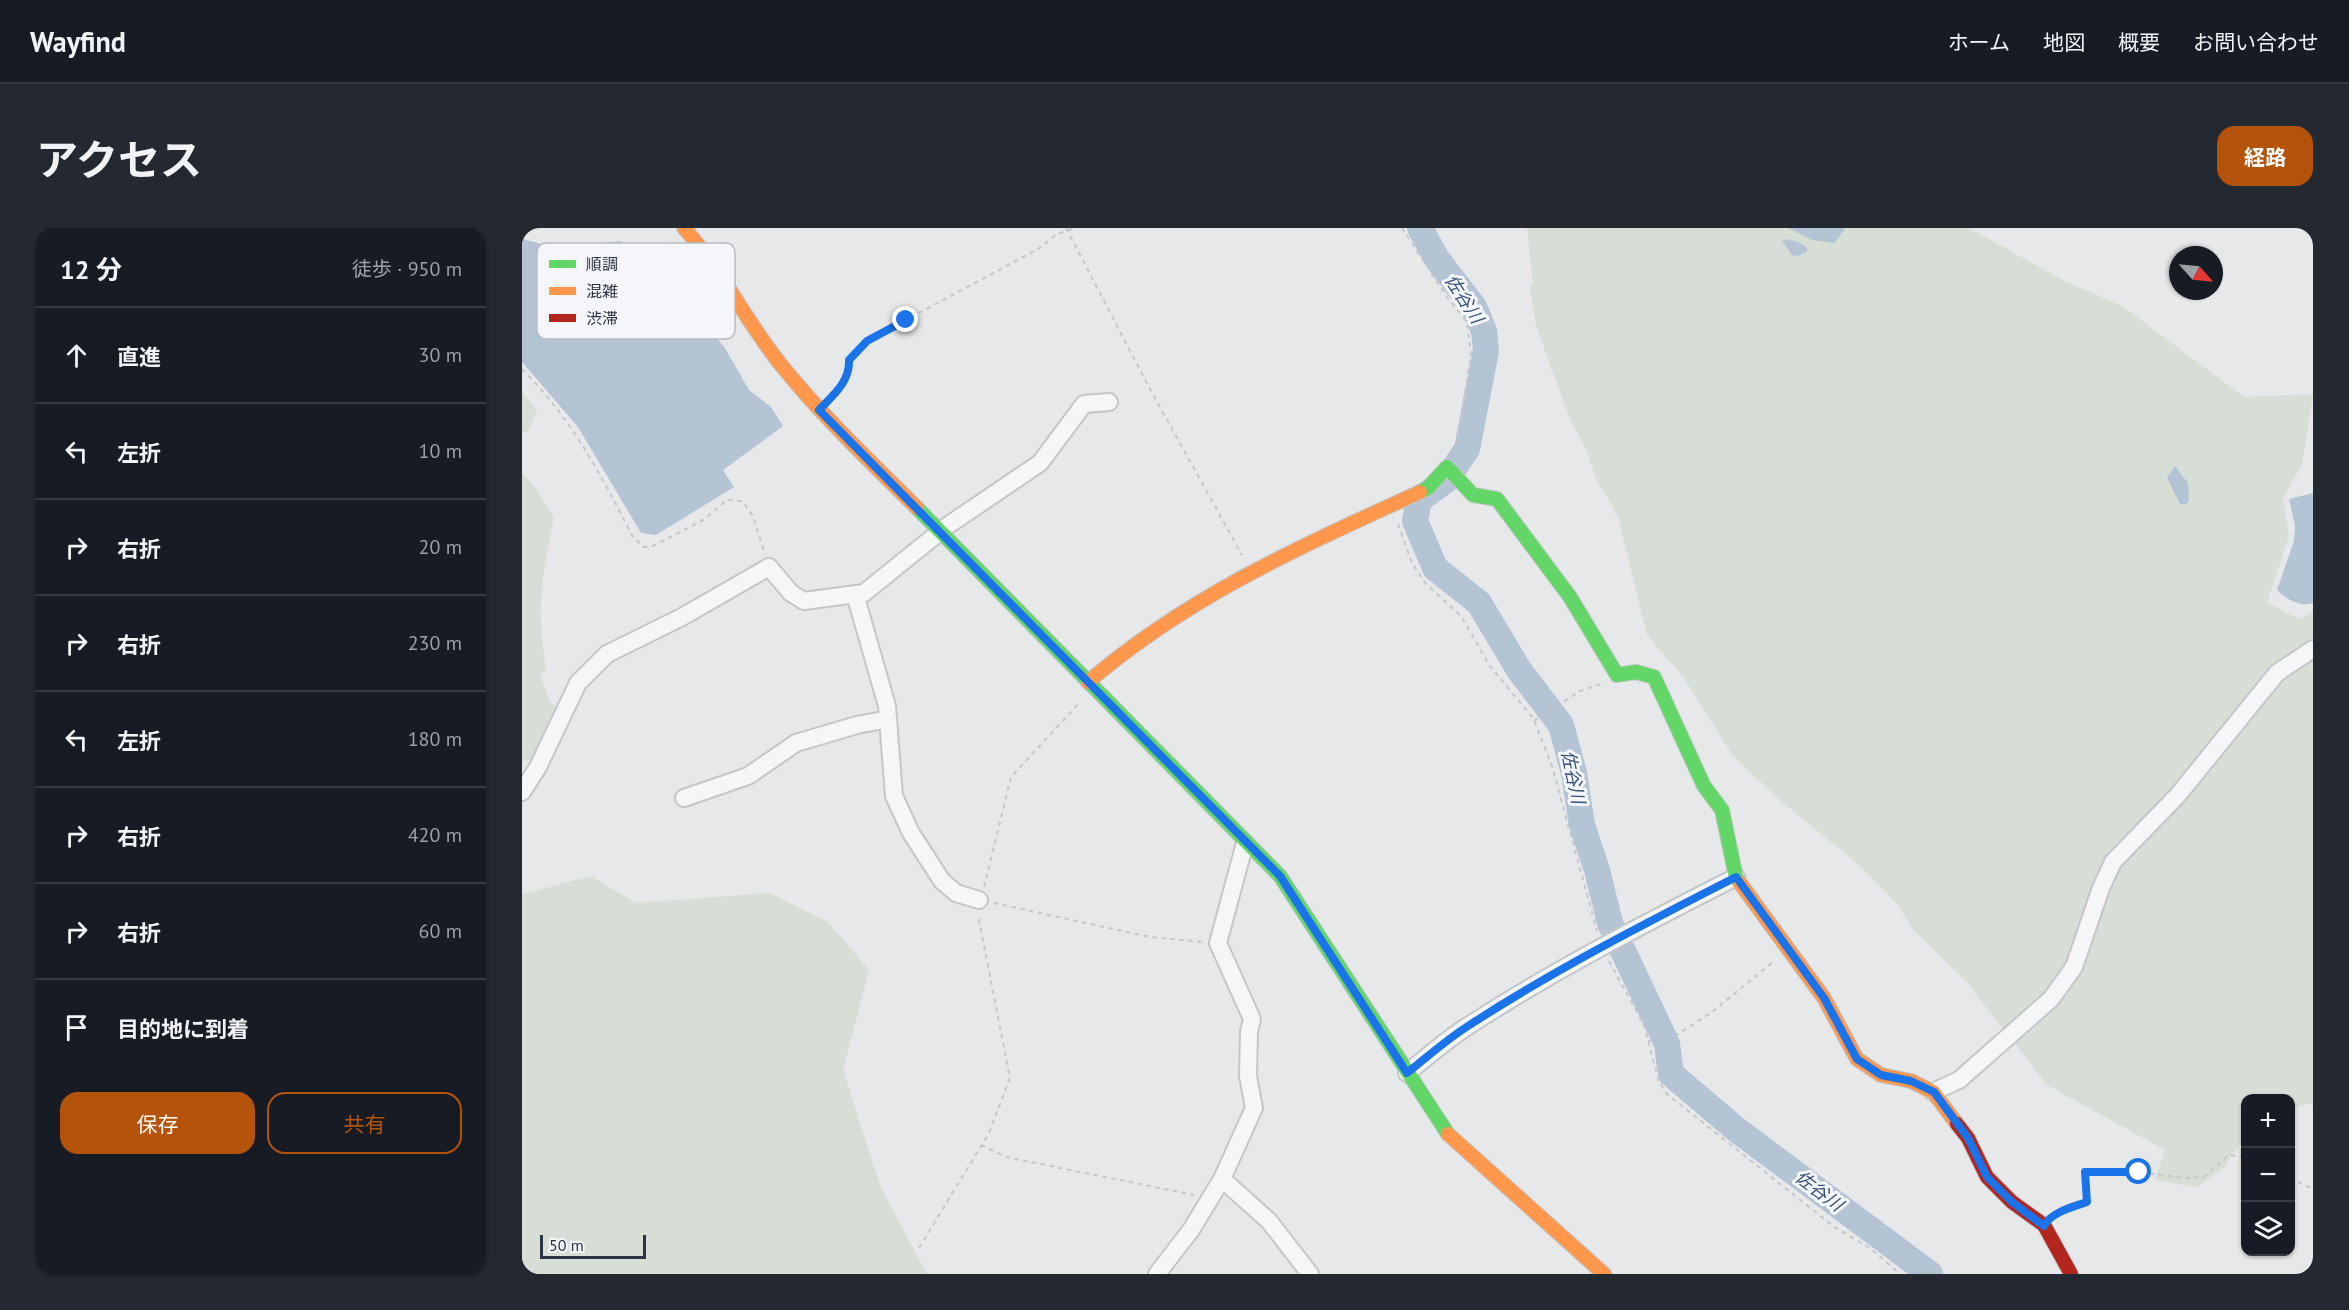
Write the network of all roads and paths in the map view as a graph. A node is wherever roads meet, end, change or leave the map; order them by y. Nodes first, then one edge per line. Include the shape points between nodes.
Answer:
1 (684, 228) edge
2 (1075, 228) edge
3 (1402, 228) edge
4 (1067, 230) edge
5 (697, 243) edge
6 (735, 298) edge
7 (522, 369) edge
8 (1109, 402) dead end
9 (819, 410) junction
10 (1447, 467) junction
11 (1390, 506) junction
12 (941, 534) junction
13 (769, 567) junction
14 (1252, 570) junction
15 (855, 594) junction
16 (2313, 649) edge
17 (1617, 675) junction
18 (1091, 685) junction
19 (888, 719) junction
20 (1534, 721) junction
21 (522, 792) edge
22 (684, 798) dead end
23 (1245, 843) junction
24 (1736, 877) junction
25 (978, 900) junction
26 (1786, 942) junction
27 (1218, 943) junction
28 (1601, 946) junction
29 (1648, 1041) junction
30 (1407, 1073) junction
31 (1934, 1092) junction
32 (981, 1145) junction
33 (2241, 1156) edge
34 (1222, 1179) junction
35 (2295, 1180) edge
36 (2313, 1189) edge
37 (1209, 1198) junction
38 (2044, 1226) junction
39 (919, 1248) dead end
40 (1585, 1257) junction
41 (1157, 1274) edge
42 (1310, 1274) edge
43 (1584, 1274) edge
44 (1604, 1274) edge
45 (1900, 1274) edge
46 (2072, 1274) edge

1 - 5 street
2 - 4 path
3 - 10 path via 1467,322 1471,355 1455,458
4 - 9 path via 867,341 849,360 841,387
4 - 14 path via 1151,391
6 - 9 street via 780,364
7 - 13 path via 551,398 572,427 633,537 644,547 703,520 727,500 742,501 753,516
8 - 12 street via 1084,404 1040,463 947,526
9 - 12 street
10 - 11 street via 1428,488
10 - 17 street via 1471,496 1497,499 1570,597
11 - 14 street
11 - 20 path via 1412,563 1426,584 1461,616 1490,666
12 - 15 street via 864,593
12 - 18 street
13 - 15 street via 791,593 804,601
13 - 21 street via 607,654 578,683
14 - 18 street via 1192,602 1114,659
15 - 19 street via 878,669
16 - 31 street via 2277,673 2178,795 2113,862 2074,967 2051,999 1959,1080
17 - 20 path via 1580,692
17 - 24 street via 1627,670 1654,677 1704,786 1722,810
18 - 23 street
18 - 25 path via 1011,777
19 - 22 street via 796,743 748,776
19 - 25 street via 894,796 910,833 942,881 956,893
20 - 28 path via 1551,766
23 - 27 street
23 - 30 street via 1280,876
24 - 26 street
24 - 28 street
25 - 27 path via 1150,937
25 - 32 path via 978,918 1011,1078
26 - 29 path via 1779,958 1712,1012 1678,1034
26 - 31 street via 1824,998 1857,1059 1881,1075 1911,1081
27 - 34 street via 1252,1019 1248,1076 1254,1108
28 - 29 path via 1644,1025
28 - 30 street via 1464,1029
29 - 45 path via 1659,1082 1667,1094
30 - 40 street via 1448,1134
31 - 38 street via 1968,1138 1987,1177
32 - 37 path via 1006,1156
32 - 39 path
33 - 38 path via 2229,1155 2204,1176 2184,1178 2139,1172 2085,1172 2087,1202 2046,1220
34 - 37 street
34 - 42 street via 1269,1221
35 - 36 path
37 - 41 street via 1191,1230
38 - 46 street
40 - 43 street
40 - 44 street

